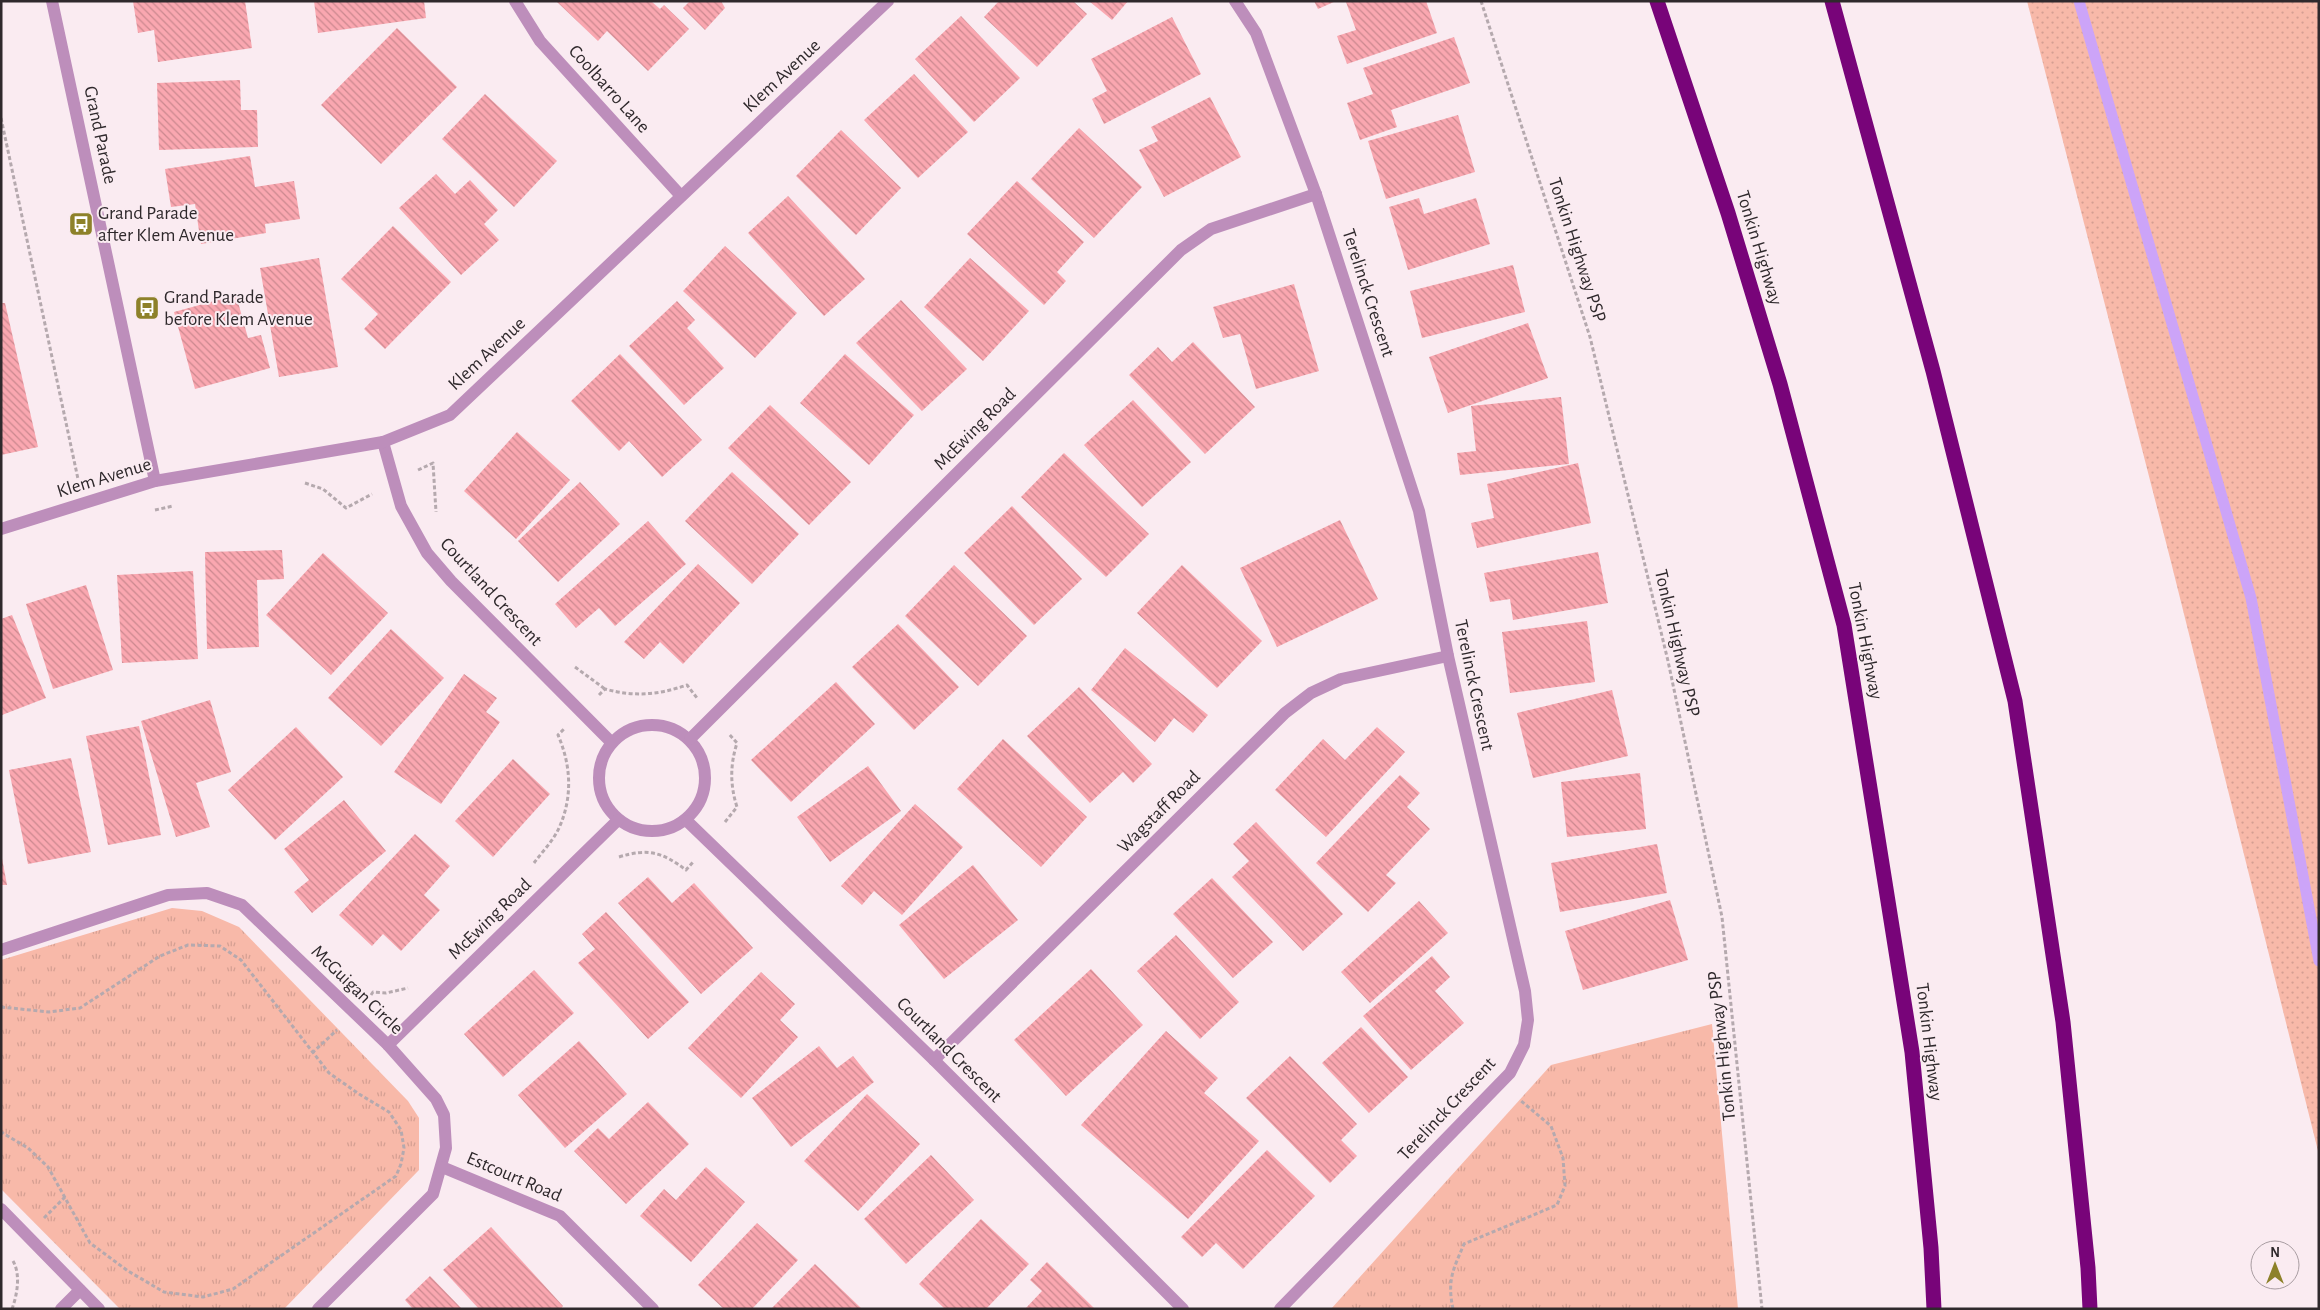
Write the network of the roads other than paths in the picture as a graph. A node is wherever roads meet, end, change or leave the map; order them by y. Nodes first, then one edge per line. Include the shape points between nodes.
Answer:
1 (52, 1) edge
2 (515, 1) edge
3 (888, 1) edge
4 (1235, 1) edge
5 (1657, 1) edge
6 (1832, 1) edge
7 (1316, 194) junction
8 (681, 196) junction
9 (383, 442) junction
10 (155, 481) junction
11 (1, 529) edge
12 (1448, 656) junction
13 (690, 739) junction
14 (611, 742) junction
15 (618, 820) junction
16 (687, 821) junction
17 (1, 950) edge
18 (388, 1045) junction
19 (934, 1060) junction
20 (442, 1167) junction
21 (1, 1209) edge
22 (80, 1290) junction
23 (61, 1309) edge
24 (99, 1309) edge
25 (318, 1309) edge
26 (653, 1309) edge
27 (1183, 1309) edge
28 (1280, 1309) edge
29 (1934, 1309) edge
30 (2090, 1309) edge

1 - 10 street, Grand Parade
2 - 8 street, Coolbarro Lane via 540,41
3 - 8 street, Klem Avenue
4 - 7 street, Terelinck Crescent via 1256,33
5 - 29 highway, Tonkin Highway via 1728,213 1780,384 1844,625 1912,1052
6 - 30 highway via 1934,371 2015,701 2063,1022
7 - 12 street, Terelinck Crescent via 1419,511
7 - 13 street, McEwing Road via 1211,229 1181,250
8 - 9 street, Klem Avenue via 450,416
9 - 10 street, Klem Avenue
9 - 14 street, Courtland Crescent via 401,506 427,553
10 - 11 street, Klem Avenue
12 - 19 street, Wagstaff Road via 1341,679 1310,693 1285,713
12 - 28 street, Terelinck Crescent via 1525,991 1528,1020 1524,1045 1510,1073
13 - 14 street via 662,724 635,726
13 - 16 street via 706,769 702,802
14 - 15 street via 599,766 601,796
15 - 16 street via 637,830 660,832
15 - 18 street, McEwing Road
16 - 19 street, Courtland Crescent
17 - 18 street, McGuigan Circle via 168,895 207,893 242,905
18 - 20 street, McGuigan Circle via 436,1099 444,1115 446,1148
19 - 27 street, Courtland Crescent
20 - 25 street, McGuigan Circle via 433,1194
20 - 26 street, Estcourt Road via 560,1216
21 - 22 street
22 - 23 street
22 - 24 street

